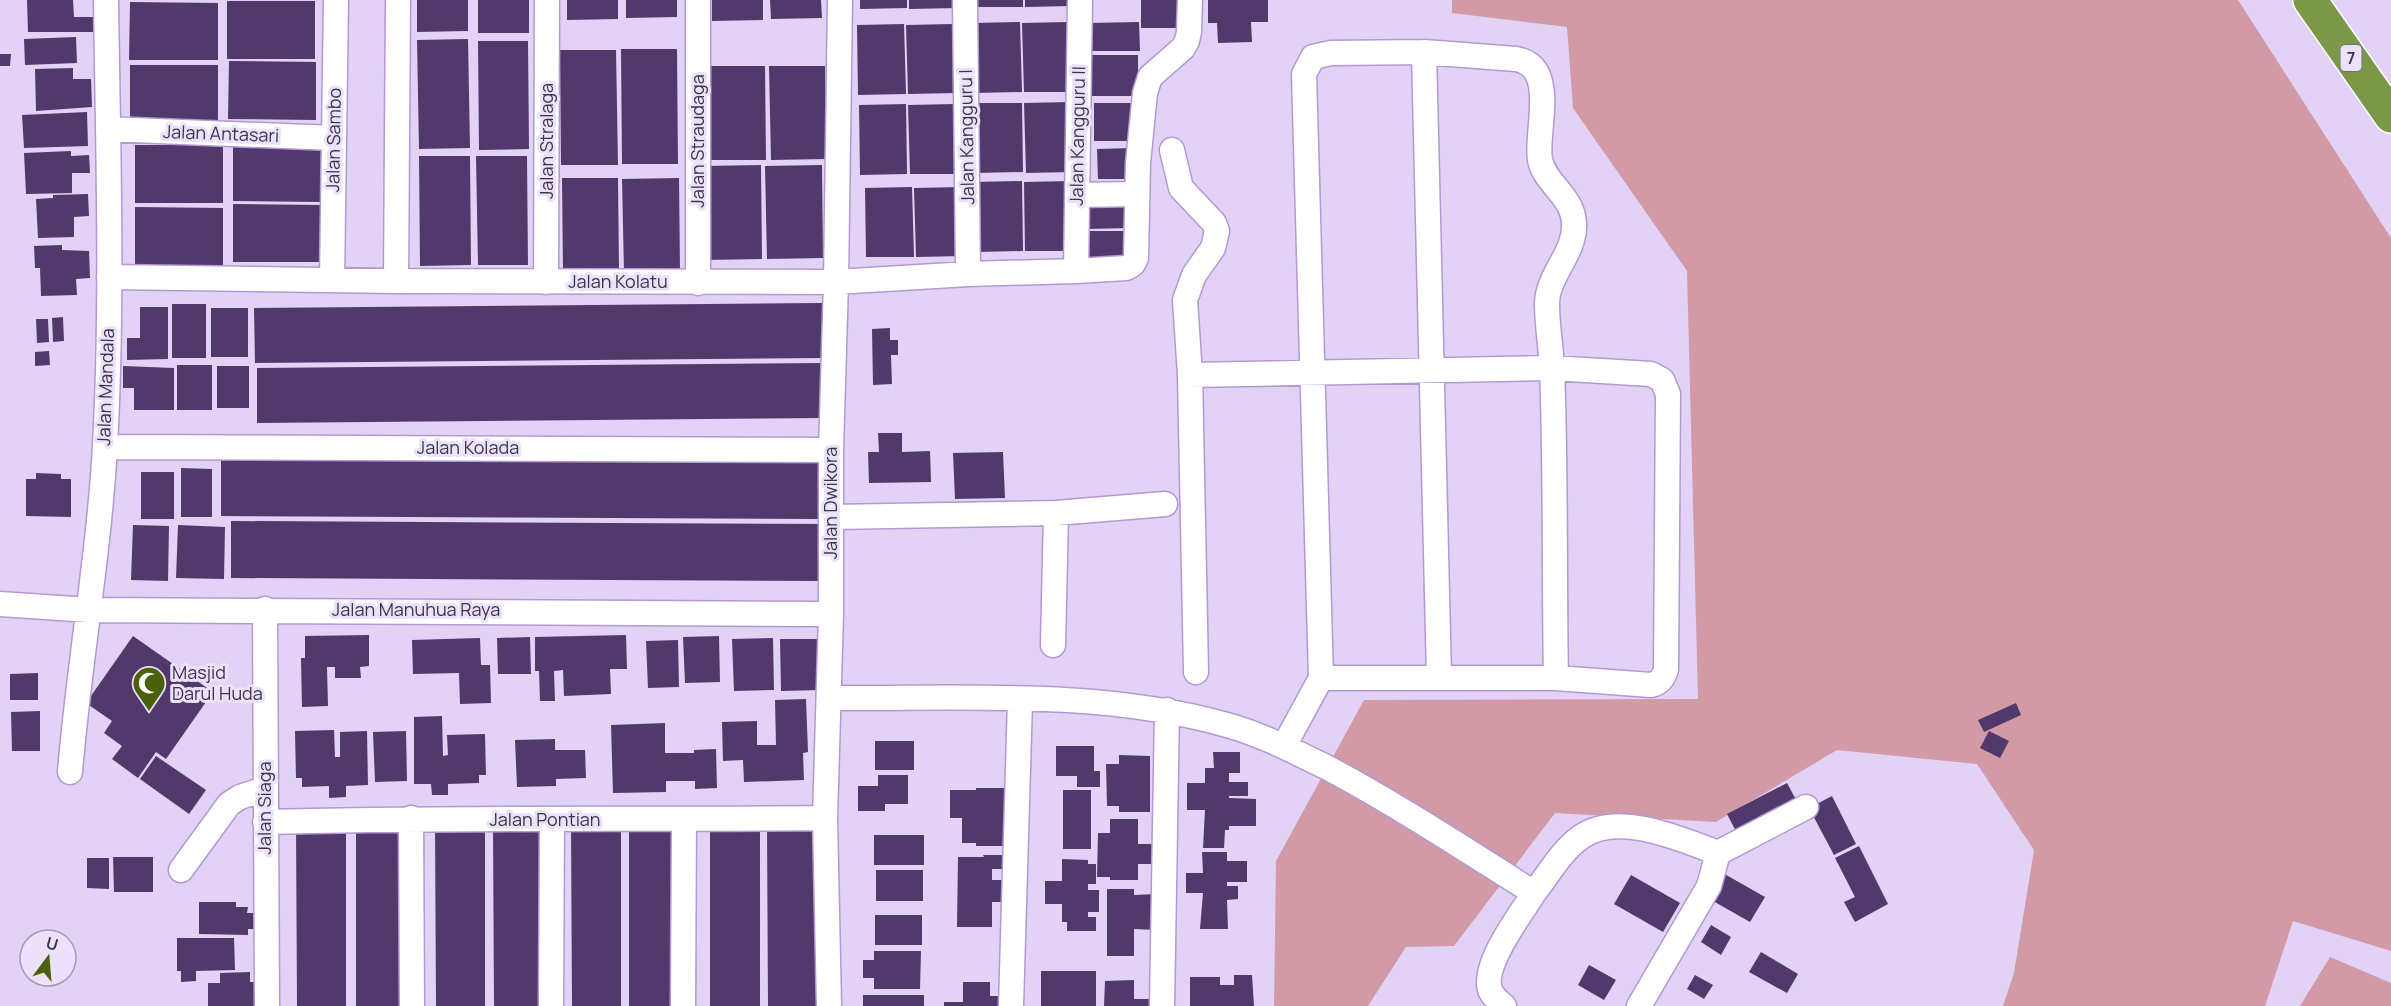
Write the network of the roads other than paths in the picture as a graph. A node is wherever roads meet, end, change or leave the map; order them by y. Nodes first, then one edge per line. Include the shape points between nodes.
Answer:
1 (106, 0) edge
2 (336, 0) edge
3 (398, 0) edge
4 (547, 0) edge
5 (698, 0) edge
6 (840, 0) edge
7 (965, 0) edge
8 (1080, 0) edge
9 (1190, 0) edge
10 (2310, 0) edge
11 (1424, 52) junction
12 (2391, 116) edge
13 (108, 129) junction
14 (334, 138) junction
15 (1172, 150) dead end
16 (1137, 194) junction
17 (1077, 195) junction
18 (1076, 271) junction
19 (968, 274) junction
20 (109, 277) junction
21 (332, 280) junction
22 (396, 281) junction
23 (546, 282) junction
24 (836, 282) junction
25 (698, 283) junction
26 (1552, 368) junction
27 (1432, 371) junction
28 (1313, 374) junction
29 (1190, 375) junction
30 (105, 447) junction
31 (831, 450) junction
32 (1164, 504) dead end
33 (1056, 513) junction
34 (832, 518) junction
35 (0, 604) edge
36 (89, 609) junction
37 (265, 609) junction
38 (831, 614) junction
39 (1053, 645) dead end
40 (1196, 672) dead end
41 (1439, 677) junction
42 (1322, 678) junction
43 (1556, 678) junction
44 (829, 698) junction
45 (1020, 700) junction
46 (1167, 710) junction
47 (1284, 746) junction
48 (70, 772) dead end
49 (265, 789) junction
50 (1806, 807) dead end
51 (411, 818) junction
52 (825, 818) junction
53 (552, 820) junction
54 (684, 820) junction
55 (265, 822) junction
56 (1718, 853) junction
57 (182, 870) dead end
58 (1534, 894) junction
59 (267, 1006) edge
60 (412, 1006) edge
61 (550, 1006) edge
62 (683, 1006) edge
63 (829, 1006) edge
64 (1011, 1006) edge
65 (1162, 1006) edge
66 (1504, 1006) edge
67 (1639, 1006) edge

1 - 13 street, Jalan Mandala
2 - 14 street, Jalan Sambo
3 - 22 street
4 - 23 street, Jalan Stralaga
5 - 25 street, Jalan Straudaga
6 - 24 street, Jalan Dwikora
7 - 19 street, Jalan Kangguru I
8 - 17 street, Jalan Kangguru II
9 - 16 street via 1187,41 1155,70 1147,83
10 - 12 highway, 7
11 - 26 street via 1522,60 1539,77 1540,159 1564,195 1574,222 1573,237 1548,294
11 - 27 street
11 - 28 street via 1331,53 1313,57 1304,74
13 - 14 street, Jalan Antasari
13 - 20 street, Jalan Mandala
14 - 21 street, Jalan Sambo
15 - 29 street via 1181,188 1217,231 1213,248 1194,275 1185,300
16 - 17 street
16 - 18 street, Jalan Kolatu via 1133,264 1126,268
17 - 18 street, Jalan Kangguru II
18 - 19 street, Jalan Kolatu
19 - 24 street, Jalan Kolatu
20 - 21 street, Jalan Kolatu
20 - 30 street, Jalan Mandala
21 - 22 street, Jalan Kolatu
22 - 23 street, Jalan Kolatu
23 - 25 street, Jalan Kolatu
24 - 25 street, Jalan Kolatu
24 - 31 street, Jalan Dwikora
26 - 27 street
26 - 43 street
26 - 43 street via 1651,374 1662,380 1668,394 1664,676 1651,685
27 - 28 street
27 - 41 street
28 - 29 street
28 - 42 street
29 - 40 street
30 - 31 street, Jalan Kolada
30 - 36 street, Jalan Mandala
31 - 34 street, Jalan Dwikora
32 - 33 street
33 - 34 street
33 - 39 street
34 - 38 street, Jalan Dwikora
35 - 36 street, Jalan Manuhua Raya
36 - 37 street, Jalan Manuhua Raya
36 - 48 street, Jalan Mandala
37 - 38 street, Jalan Manuhua Raya
37 - 49 street, Jalan Siaga
38 - 44 street, Jalan Dwikora
41 - 42 street
41 - 43 street
42 - 47 street
44 - 45 street
44 - 52 street, Jalan Dwikora
45 - 46 street via 1088,701
45 - 64 street
46 - 47 street
46 - 65 street
47 - 58 street via 1379,795
49 - 55 street, Jalan Siaga
49 - 57 street via 240,796 229,804
50 - 56 street
51 - 53 street, Jalan Pontian
51 - 55 street, Jalan Pontian
51 - 60 street
52 - 54 street, Jalan Pontian
52 - 63 street, Jalan Dwikora
53 - 54 street, Jalan Pontian
53 - 61 street
54 - 62 street
55 - 59 street, Jalan Siaga
56 - 58 street via 1675,836 1626,826 1593,830 1569,847
56 - 67 street via 1709,886
58 - 66 street via 1492,963 1490,992

